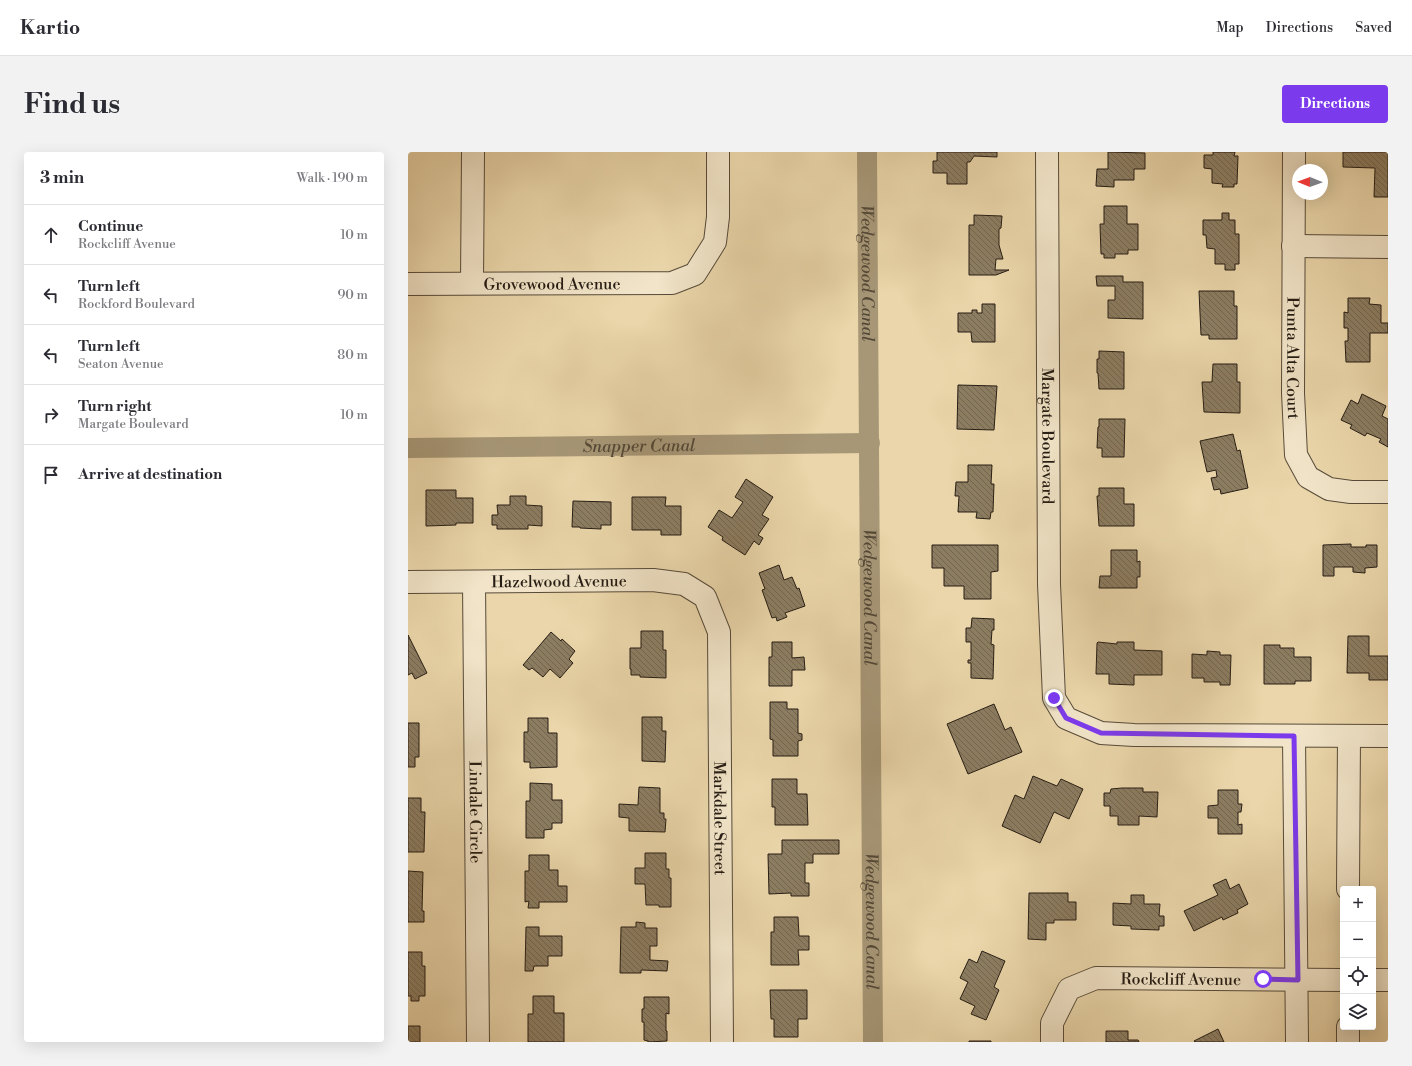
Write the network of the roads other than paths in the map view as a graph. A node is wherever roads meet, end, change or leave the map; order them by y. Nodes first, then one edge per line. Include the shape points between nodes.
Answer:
1 (473, 152) edge
2 (718, 152) edge
3 (1047, 152) edge
4 (1294, 152) edge
5 (1293, 246) junction
6 (1388, 248) edge
7 (472, 283) junction
8 (408, 284) edge
9 (1388, 492) edge
10 (408, 582) edge
11 (474, 582) junction
12 (705, 597) joint
13 (1294, 736) junction
14 (1349, 736) junction
15 (1388, 736) edge
16 (1348, 886) edge
17 (1298, 980) junction
18 (1340, 980) edge
19 (1376, 980) edge
20 (1388, 980) edge
21 (1348, 1030) edge
22 (478, 1042) edge
23 (722, 1042) edge
24 (1052, 1042) edge
25 (1297, 1042) edge
26 (1348, 1042) edge

1 - 7 street
2 - 7 street, Grovewood Avenue via 718,217 715,242 695,274 672,283
3 - 13 street, Margate Boulevard via 1050,584 1054,698 1066,718 1101,733
4 - 5 street, Punta Alta Court
5 - 6 street
5 - 9 street, Punta Alta Court via 1293,393 1296,455 1308,477 1329,489
7 - 8 street, Grovewood Avenue
10 - 11 street, Hazelwood Avenue
11 - 12 street, Hazelwood Avenue via 653,580 684,584
11 - 22 street, Lindale Circle
12 - 23 street, Markdale Street via 719,632
13 - 14 street
13 - 17 street
14 - 15 street
14 - 16 street
17 - 18 street, Rockcliff Avenue
17 - 24 street, Rockcliff Avenue via 1096,978 1069,989 1052,1022
17 - 25 street
19 - 20 street
21 - 26 street

